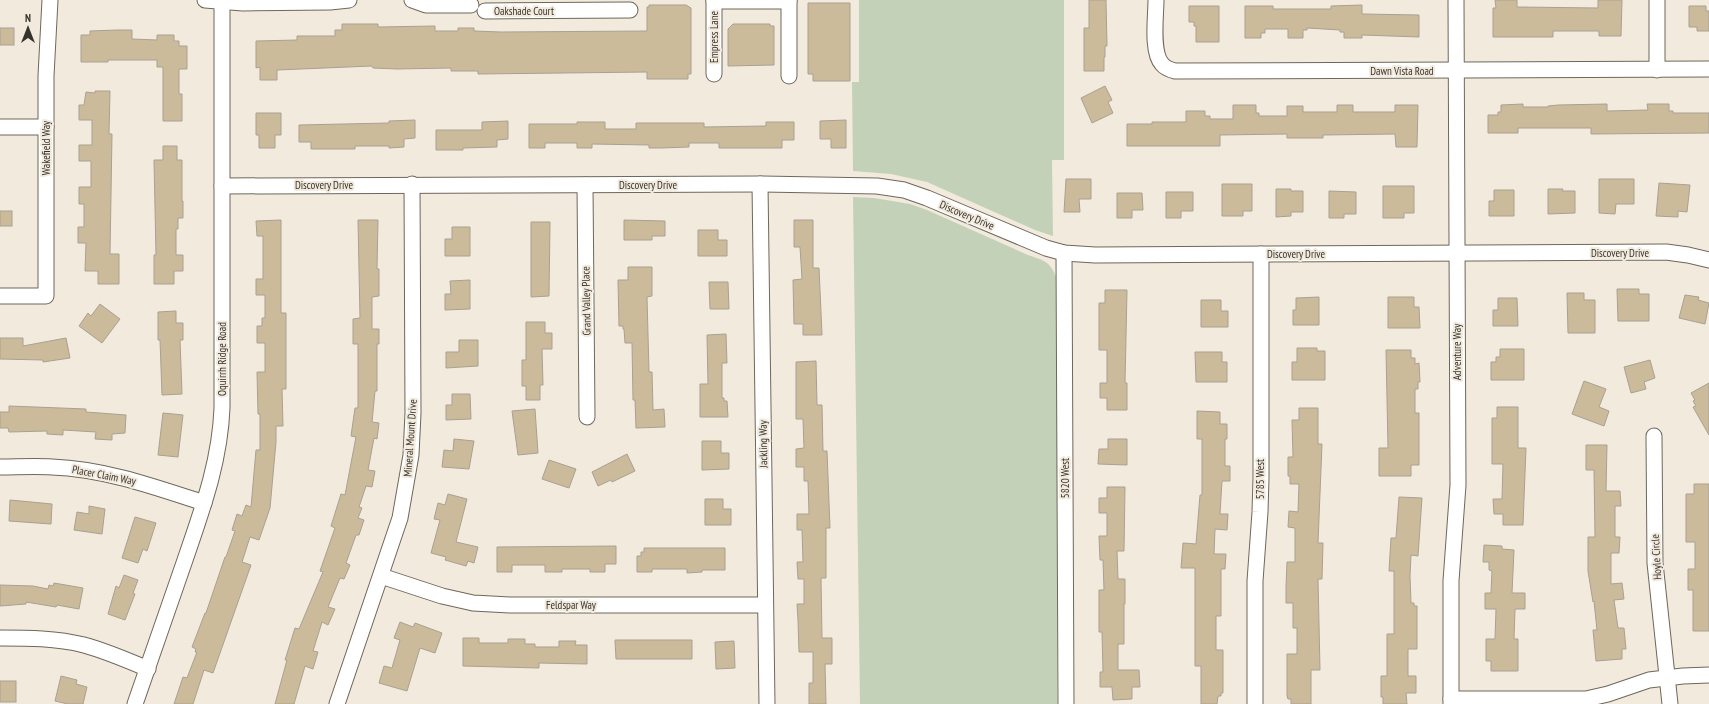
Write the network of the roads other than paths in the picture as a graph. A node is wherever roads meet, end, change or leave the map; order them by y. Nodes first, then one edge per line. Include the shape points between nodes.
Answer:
1 (50, 0) edge
2 (205, 0) edge
3 (349, 0) edge
4 (412, 0) edge
5 (1156, 0) edge
6 (1456, 0) edge
7 (1657, 0) edge
8 (222, 1) edge
9 (714, 1) edge
10 (789, 1) edge
11 (471, 5) dead end
12 (563, 5) edge
13 (630, 10) dead end
14 (485, 11) dead end
15 (1709, 69) edge
16 (1456, 70) junction
17 (1657, 70) junction
18 (714, 74) dead end
19 (789, 76) dead end
20 (0, 127) edge
21 (46, 127) junction
22 (412, 184) junction
23 (760, 184) junction
24 (585, 185) junction
25 (222, 186) junction
26 (1064, 253) junction
27 (1260, 254) junction
28 (1457, 254) junction
29 (1709, 260) edge
30 (0, 296) edge
31 (587, 417) dead end
32 (1654, 436) dead end
33 (0, 467) edge
34 (204, 503) junction
35 (381, 576) junction
36 (765, 605) junction
37 (0, 638) edge
38 (148, 669) junction
39 (1709, 675) edge
40 (1667, 677) junction
41 (1451, 702) edge
42 (135, 704) edge
43 (337, 704) edge
44 (767, 704) edge
45 (1066, 704) edge
46 (1255, 704) edge
47 (1670, 704) edge

1 - 21 street, Wakefield Way
2 - 8 street
3 - 8 street
4 - 11 street via 426,5
5 - 16 street, Dawn Vista Road via 1157,56 1162,65 1176,71
6 - 16 street, Adventure Way
7 - 17 street
8 - 25 street, Oquirrh Ridge Road
9 - 10 street
9 - 18 street, Empress Lane
10 - 19 street
12 - 13 street, Oakshade Court
12 - 14 street, Oakshade Court
15 - 17 street, Dawn Vista Road
16 - 17 street, Dawn Vista Road
16 - 28 street, Adventure Way
20 - 21 street
21 - 30 street, Wakefield Way via 46,296
22 - 24 street, Discovery Drive
22 - 25 street, Discovery Drive
22 - 35 street, Mineral Mount Drive via 411,455 400,518
23 - 24 street, Discovery Drive
23 - 26 street, Discovery Drive via 877,186 904,190
23 - 36 street, Jackling Way
24 - 31 street, Grand Valley Place
25 - 34 street, Oquirrh Ridge Road via 222,421 216,463
26 - 27 street, Discovery Drive
26 - 45 street, 5820 West
27 - 28 street, Discovery Drive
27 - 46 street, 5785 West via 1261,478 1255,581
28 - 29 street, Discovery Drive via 1666,252
28 - 41 street, Adventure Way via 1458,485 1451,574
32 - 40 street, Hoyle Circle via 1655,563
33 - 34 street, Placer Claim Way via 52,466 91,471 134,481
34 - 38 street, Oquirrh Ridge Road
35 - 36 street, Feldspar Way via 442,596 473,603
35 - 43 street, Mineral Mount Drive
36 - 44 street, Jackling Way
37 - 38 street via 73,643
38 - 42 street, Oquirrh Ridge Road
39 - 40 street
40 - 41 street via 1586,699
40 - 47 street, Hoyle Circle

